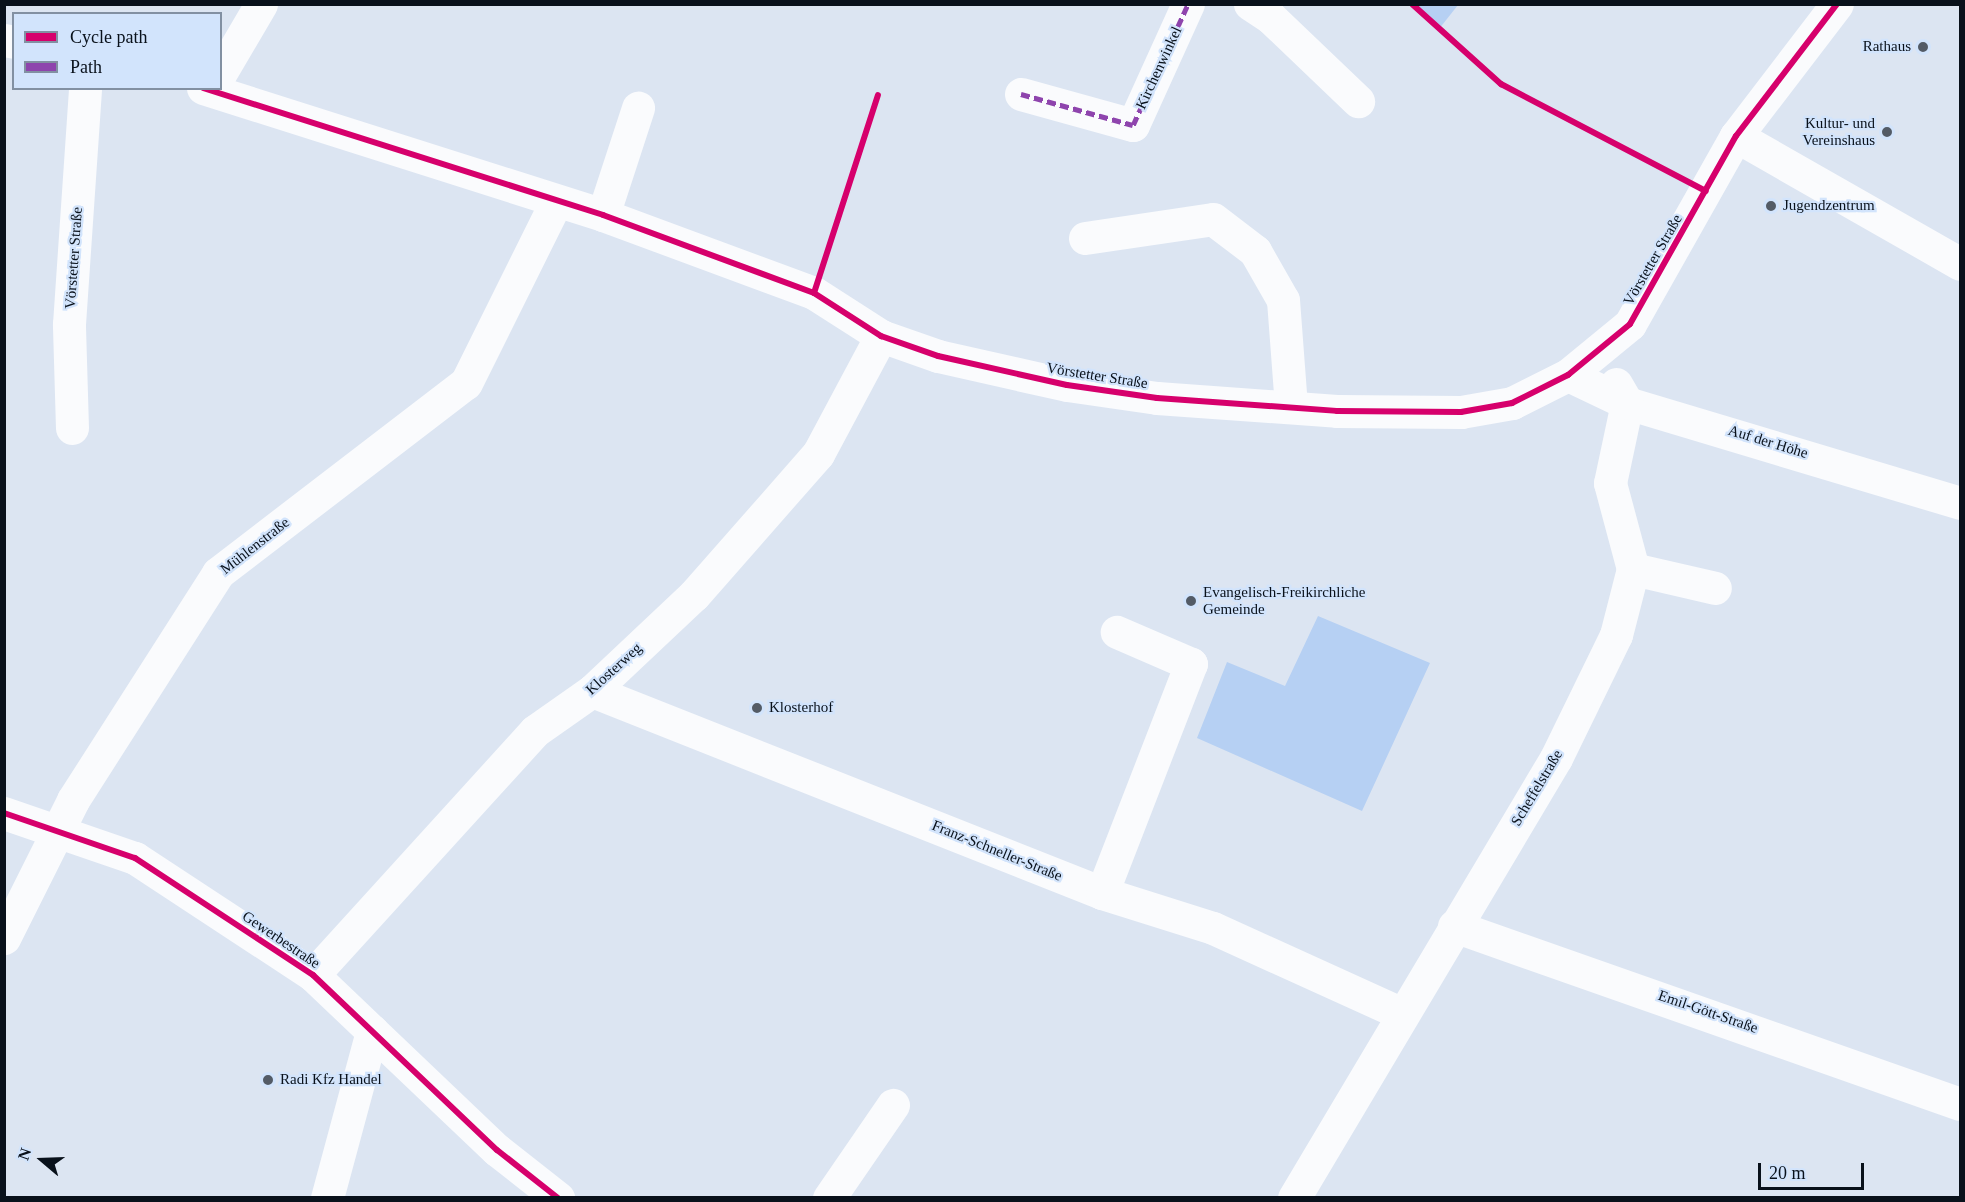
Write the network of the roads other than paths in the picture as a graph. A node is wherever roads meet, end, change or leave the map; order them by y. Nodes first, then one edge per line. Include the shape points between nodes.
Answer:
1 (261, 4) edge
2 (1188, 4) edge
3 (1250, 4) edge
4 (1837, 4) edge
5 (222, 69) edge
6 (222, 89) edge
7 (85, 90) edge
8 (1021, 94) dead end
9 (1358, 101) dead end
10 (638, 108) dead end
11 (1736, 136) junction
12 (556, 202) junction
13 (603, 215) junction
14 (1086, 238) dead end
15 (1960, 264) edge
16 (881, 336) junction
17 (1599, 354) junction
18 (1568, 375) junction
19 (1627, 403) junction
20 (1292, 407) junction
21 (72, 429) dead end
22 (1960, 503) edge
23 (1633, 569) junction
24 (1715, 588) dead end
25 (1117, 632) dead end
26 (592, 691) junction
27 (4, 813) edge
28 (54, 831) junction
29 (1102, 893) junction
30 (1454, 926) junction
31 (4, 938) edge
32 (313, 975) junction
33 (1400, 1013) junction
34 (372, 1031) junction
35 (1960, 1104) edge
36 (893, 1105) dead end
37 (327, 1197) edge
38 (558, 1197) edge
39 (830, 1197) edge
40 (1294, 1197) edge

1 - 5 street
2 - 8 street, Kirchenwinkel via 1133,125
3 - 9 street via 1270,17
4 - 11 street, Vörstetter Straße
6 - 12 street, Vörstetter Straße
7 - 21 street, Vörstetter Straße via 69,324
10 - 13 street
11 - 15 street
11 - 17 street, Vörstetter Straße via 1630,324
12 - 13 street, Vörstetter Straße
12 - 28 street, Mühlenstraße via 466,383 218,573
13 - 16 street, Vörstetter Straße via 814,293
14 - 20 street via 1213,219 1255,251 1283,300
16 - 20 street, Vörstetter Straße via 938,356 1067,385 1157,398
16 - 26 street, Klosterweg via 818,454 694,595
17 - 18 street, Vörstetter Straße
17 - 19 street
18 - 19 street
18 - 20 street, Vörstetter Straße via 1512,403 1461,412
19 - 22 street, Auf der Höhe
19 - 23 street, Scheffelstraße via 1610,483
23 - 24 street
23 - 30 street, Scheffelstraße via 1616,635 1556,758
25 - 29 street via 1191,664
26 - 29 street, Franz-Schneller-Straße
26 - 32 street, Klosterweg via 535,731
27 - 28 street, Gewerbestraße
28 - 31 street, Mühlenstraße
28 - 32 street, Gewerbestraße via 135,858
29 - 33 street, Franz-Schneller-Straße via 1213,928
30 - 33 street, Scheffelstraße
30 - 35 street, Emil-Gött-Straße via 1827,1053
32 - 34 street, Gewerbestraße
33 - 40 street, Scheffelstraße
34 - 37 street
34 - 38 street, Gewerbestraße via 497,1150
36 - 39 street

